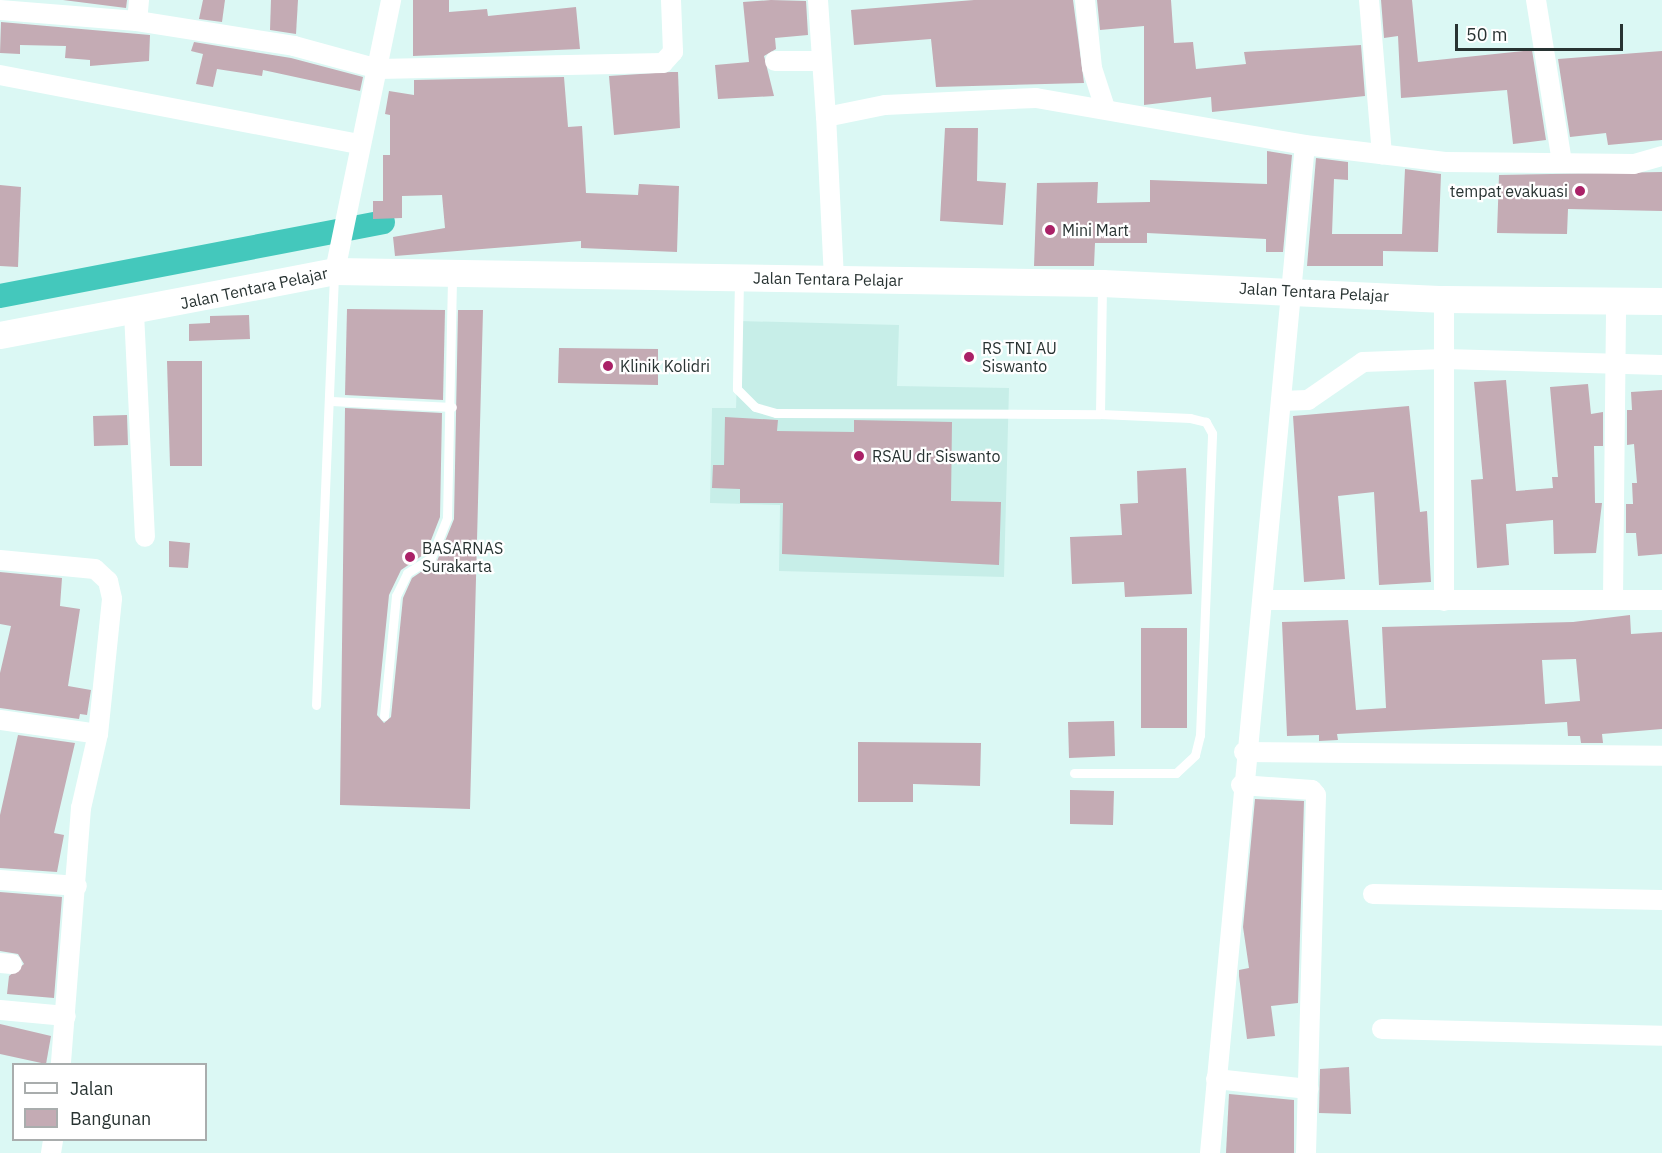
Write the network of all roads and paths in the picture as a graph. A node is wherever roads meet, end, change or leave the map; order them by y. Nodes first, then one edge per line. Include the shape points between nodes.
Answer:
1 (139, 0) edge
2 (391, 0) edge
3 (671, 0) edge
4 (677, 0) edge
5 (818, 0) edge
6 (1085, 0) edge
7 (1369, 0) edge
8 (1536, 0) edge
9 (0, 10) edge
10 (137, 21) junction
11 (822, 61) junction
12 (775, 62) dead end
13 (378, 69) junction
14 (0, 75) edge
15 (1105, 108) junction
16 (826, 117) junction
17 (360, 144) junction
18 (1305, 145) junction
19 (1382, 154) junction
20 (1662, 156) edge
21 (1562, 163) junction
22 (452, 270) junction
23 (334, 271) junction
24 (739, 278) junction
25 (834, 279) junction
26 (1102, 284) junction
27 (1290, 289) junction
28 (1444, 299) junction
29 (1616, 301) junction
30 (1662, 301) edge
31 (134, 313) junction
32 (0, 335) edge
33 (1444, 358) junction
34 (1615, 363) junction
35 (1662, 365) edge
36 (331, 401) junction
37 (1281, 401) junction
38 (452, 407) junction
39 (1100, 414) junction
40 (145, 537) dead end
41 (0, 560) edge
42 (1613, 599) junction
43 (1264, 600) junction
44 (1662, 600) edge
45 (1444, 601) junction
46 (316, 705) dead end
47 (384, 716) dead end
48 (0, 720) edge
49 (98, 734) junction
50 (1244, 752) junction
51 (1662, 756) edge
52 (1074, 773) dead end
53 (1241, 785) junction
54 (0, 880) edge
55 (77, 886) junction
56 (1373, 894) dead end
57 (1662, 900) edge
58 (0, 1010) edge
59 (66, 1016) junction
60 (1382, 1029) dead end
61 (1662, 1036) edge
62 (61, 1063) edge
63 (1216, 1079) junction
64 (1308, 1089) junction
65 (1210, 1153) edge
66 (1306, 1153) edge

1 - 10 street
2 - 13 street
3 - 4 street
3 - 13 street via 673,52 663,63
5 - 11 street
6 - 15 street via 1092,68
7 - 19 street
8 - 21 street
9 - 10 street
10 - 13 street via 294,46
11 - 12 street
11 - 16 street
13 - 17 street
14 - 17 street
15 - 16 street via 1036,98 958,100 885,105
15 - 18 street
16 - 25 street
17 - 23 street
18 - 19 street
18 - 27 street
19 - 21 street via 1445,162
20 - 21 street via 1634,164
22 - 23 main road, Jalan Tentara Pelajar
22 - 24 main road, Jalan Tentara Pelajar
22 - 38 lane
23 - 31 main road, Jalan Tentara Pelajar
23 - 36 lane
24 - 25 main road, Jalan Tentara Pelajar
24 - 39 lane via 737,389 755,407 776,413
25 - 26 main road, Jalan Tentara Pelajar
26 - 27 main road, Jalan Tentara Pelajar
26 - 39 lane
27 - 28 main road, Jalan Tentara Pelajar
27 - 37 street
28 - 29 main road, Jalan Tentara Pelajar
28 - 33 street
29 - 30 main road, Jalan Tentara Pelajar
29 - 34 street
31 - 32 main road, Jalan Tentara Pelajar
31 - 40 street
33 - 34 street
33 - 37 street via 1359,363 1308,400
33 - 45 street
34 - 35 street
34 - 42 street
36 - 38 lane
36 - 46 lane
37 - 43 street
38 - 47 lane via 447,518 431,558 407,573 396,596
39 - 52 lane via 1190,418 1206,422 1212,433 1200,735 1195,755 1176,773
41 - 49 street via 95,569 108,580 112,599
42 - 44 street
42 - 45 street
43 - 45 street
43 - 50 street
48 - 49 street
49 - 55 street via 81,808
50 - 51 street
50 - 53 street
53 - 63 street
53 - 64 street via 1316,791
54 - 55 street
55 - 59 street
56 - 57 street
58 - 59 street
59 - 62 street
60 - 61 street
63 - 64 street
63 - 65 street
64 - 66 street

